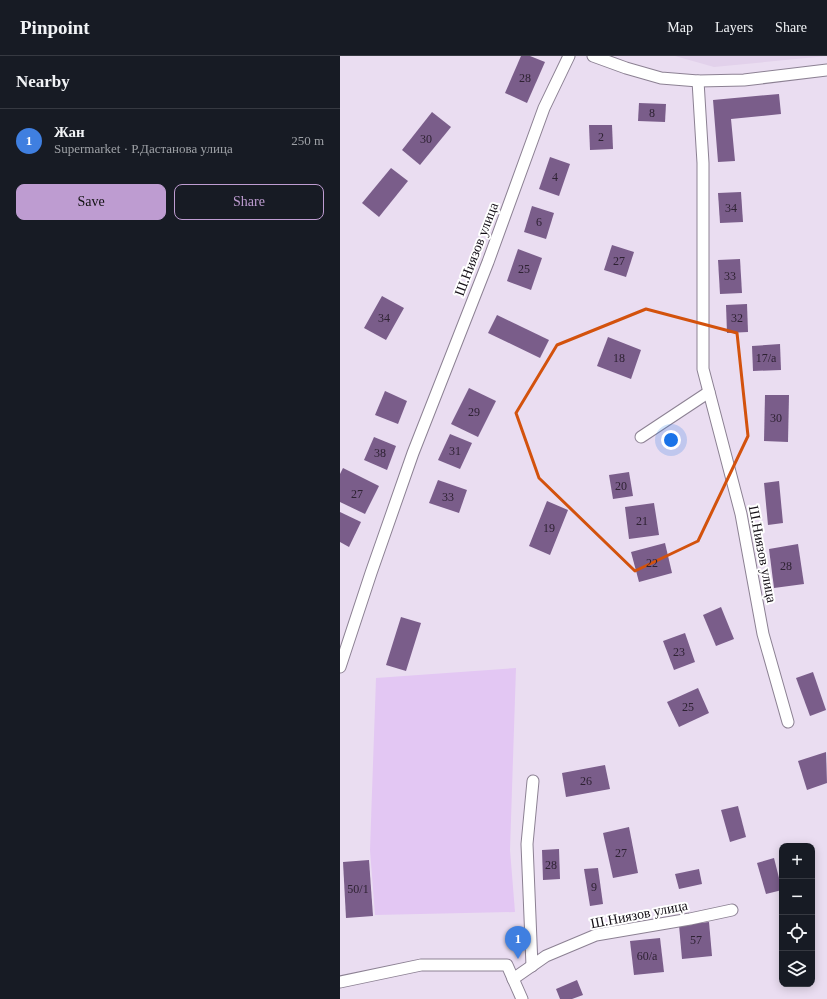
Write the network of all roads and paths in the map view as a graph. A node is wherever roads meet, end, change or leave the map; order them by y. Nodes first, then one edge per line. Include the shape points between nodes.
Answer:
1 (569, 56) edge
2 (593, 56) edge
3 (827, 70) edge
4 (698, 81) junction
5 (709, 392) junction
6 (641, 437) dead end
7 (340, 667) edge
8 (788, 722) dead end
9 (533, 781) dead end
10 (732, 910) dead end
11 (532, 966) junction
12 (513, 979) junction
13 (340, 982) edge
14 (522, 999) edge

1 - 7 street, Ш.Ниязов улица via 544,108 488,262 413,453
2 - 4 street via 660,78
3 - 4 street via 744,80
4 - 5 street, Ш.Ниязов улица via 703,163 703,369
5 - 6 street
5 - 8 street, Ш.Ниязов улица via 741,514 763,634
9 - 11 street via 527,844
10 - 11 street, Ш.Ниязов улица via 596,935 546,956
11 - 12 street, Ш.Ниязов улица
12 - 13 street via 507,965 421,964
12 - 14 street

